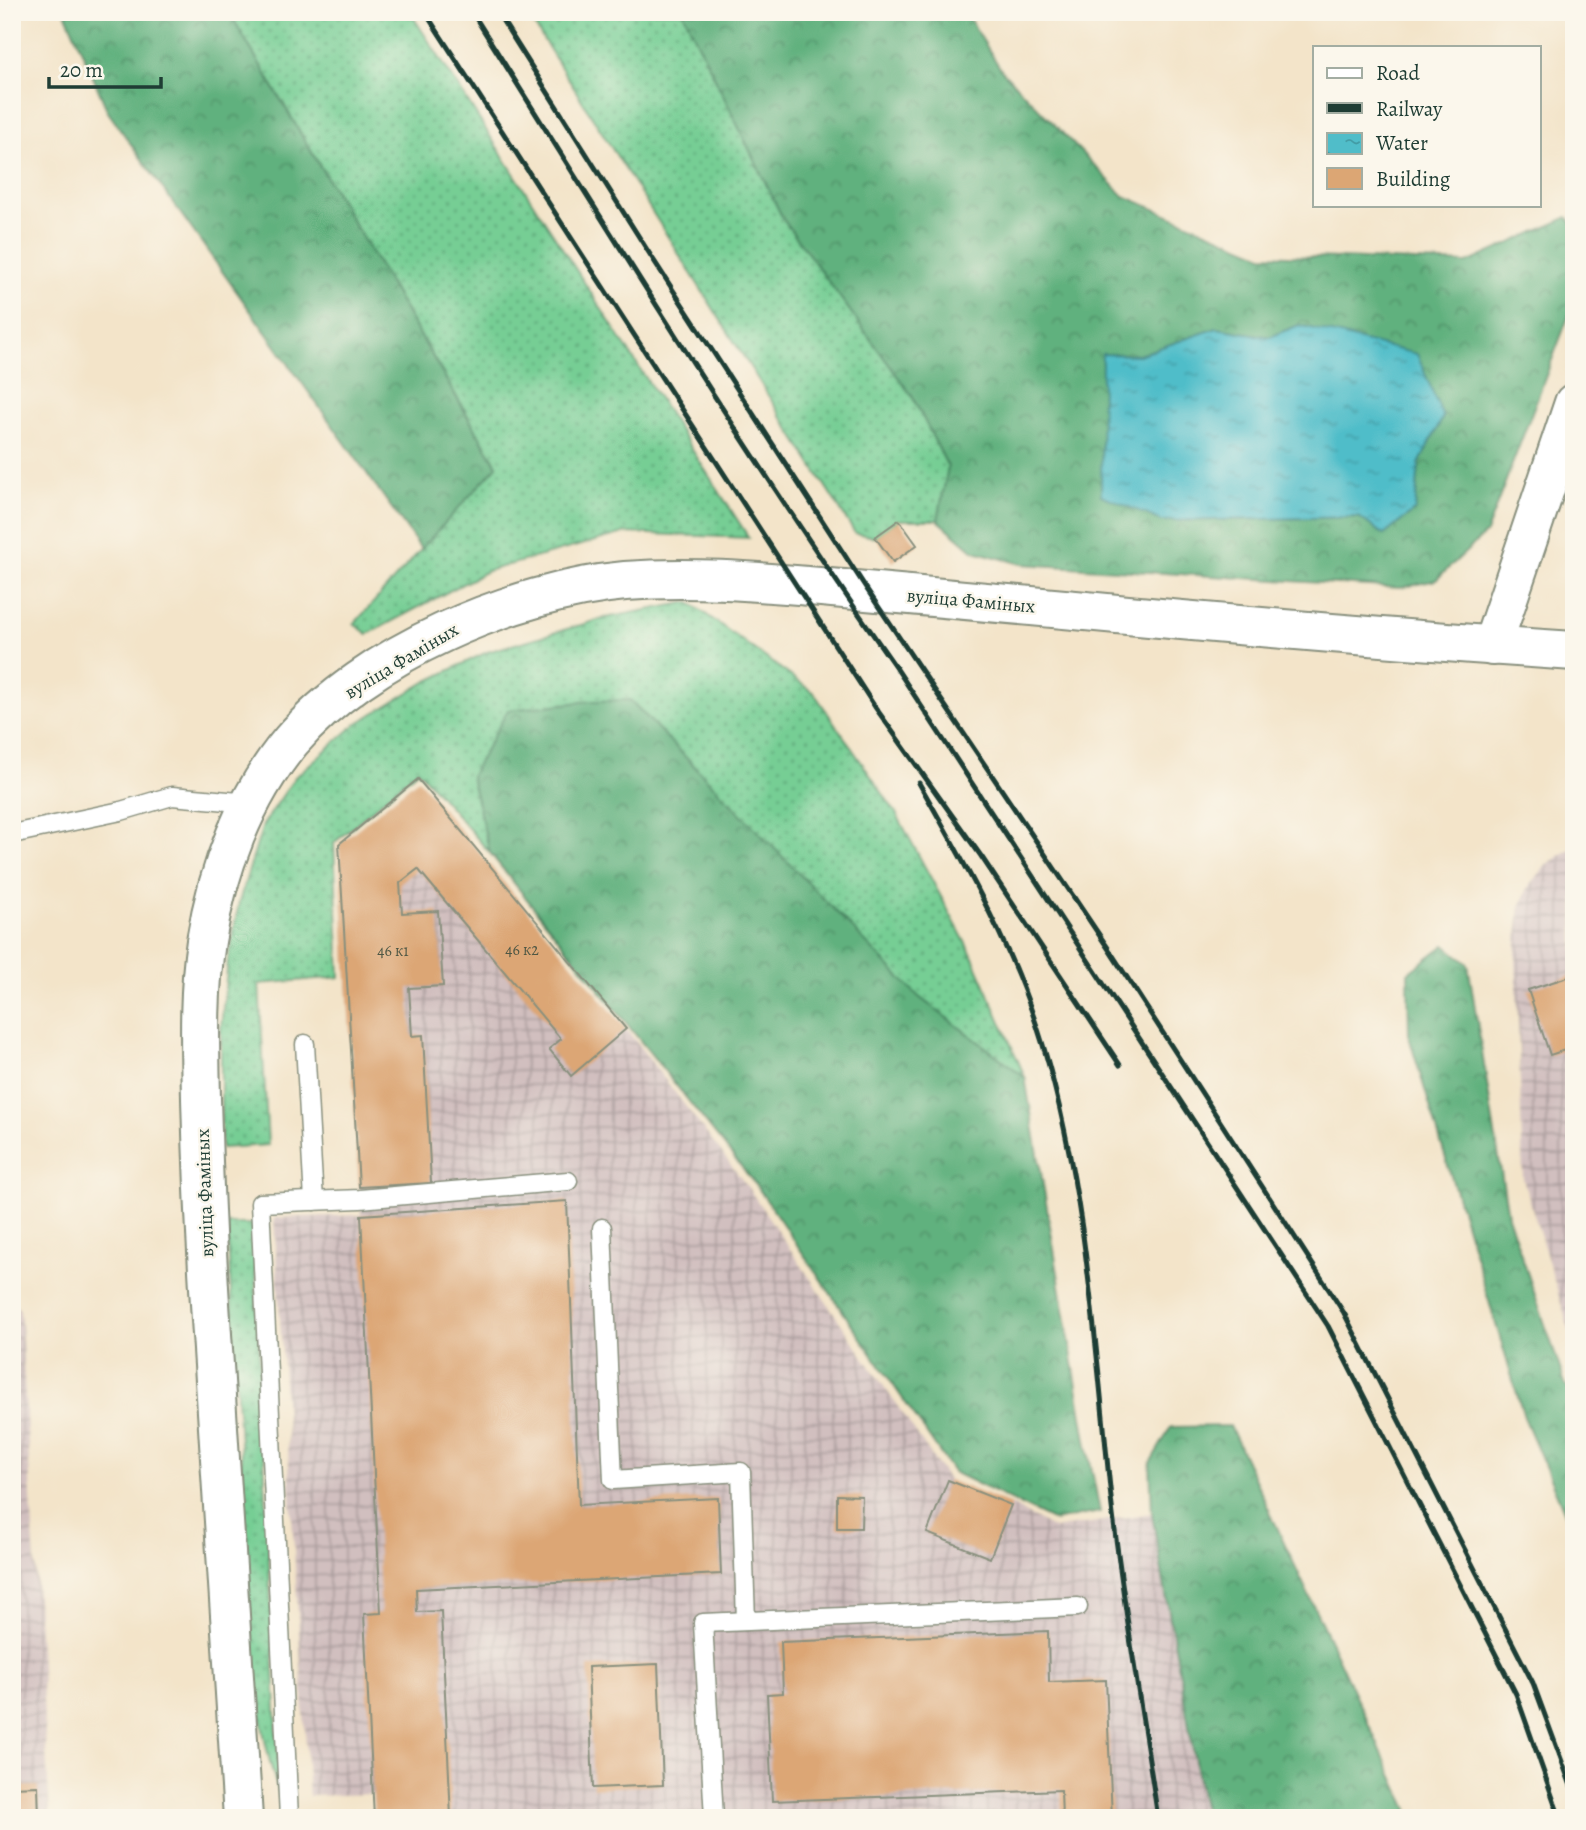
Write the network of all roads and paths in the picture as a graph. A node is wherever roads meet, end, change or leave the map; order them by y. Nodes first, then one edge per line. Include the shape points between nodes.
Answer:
1 (1574, 403) edge
2 (1492, 646) junction
3 (1574, 651) edge
4 (250, 803) junction
5 (12, 835) edge
6 (305, 1044) dead end
7 (568, 1181) dead end
8 (314, 1201) junction
9 (602, 1228) dead end
10 (1079, 1607) dead end
11 (746, 1621) junction
12 (243, 1818) edge
13 (289, 1818) edge
14 (714, 1818) edge

1 - 2 main road
2 - 3 main road, вуліца Фаміных
2 - 4 main road, вуліца Фаміных via 796,583 618,582 509,605 463,623 394,660 330,703 291,742
4 - 5 lane via 172,796
4 - 12 main road, вуліца Фаміных via 219,885 206,941 199,1013 203,1204
6 - 8 lane
7 - 8 lane
8 - 13 lane via 260,1203
9 - 11 lane via 613,1480 741,1472
10 - 11 lane
11 - 14 lane via 704,1623

